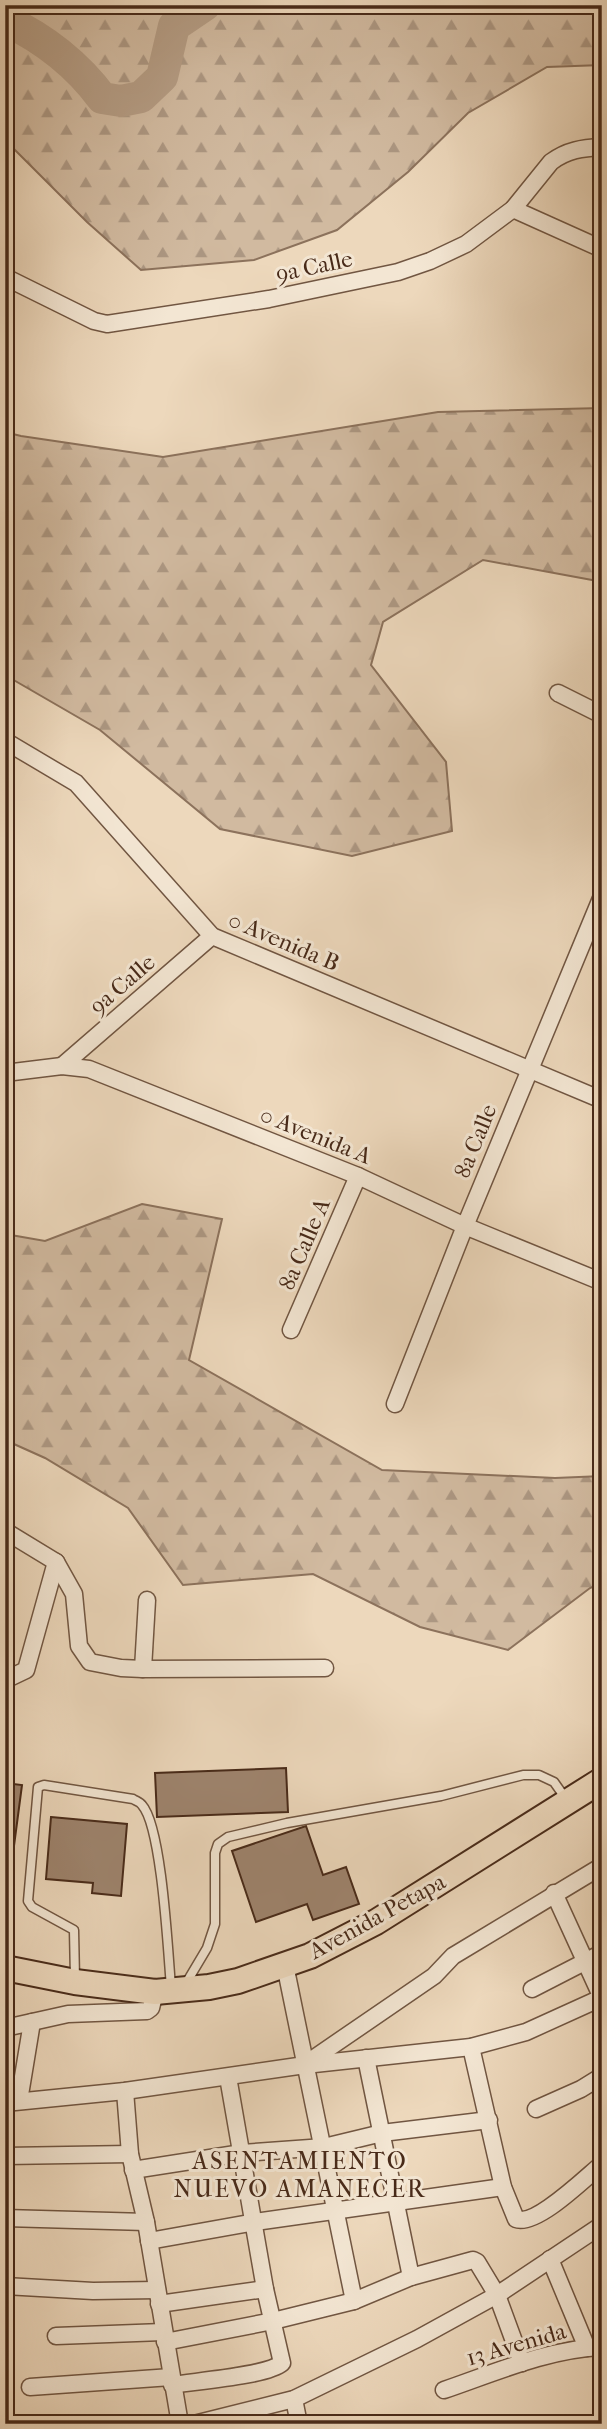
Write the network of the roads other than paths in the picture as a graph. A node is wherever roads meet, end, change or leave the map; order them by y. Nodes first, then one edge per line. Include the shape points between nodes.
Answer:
1 (602, 147) edge
2 (513, 209) junction
3 (602, 249) edge
4 (5, 277) edge
5 (558, 693) dead end
6 (602, 715) edge
7 (5, 741) edge
8 (602, 895) edge
9 (598, 912) edge
10 (212, 936) junction
11 (62, 1066) junction
12 (529, 1069) junction
13 (5, 1073) edge
14 (602, 1100) edge
15 (358, 1176) junction
16 (465, 1226) junction
17 (602, 1282) edge
18 (291, 1330) dead end
19 (395, 1405) dead end
20 (5, 1531) edge
21 (56, 1562) junction
22 (147, 1600) dead end
23 (325, 1668) dead end
24 (143, 1669) junction
25 (5, 1680) edge
26 (602, 1780) edge
27 (568, 1801) junction
28 (602, 1867) edge
29 (555, 1894) junction
30 (602, 1953) edge
31 (587, 1962) junction
32 (285, 1965) junction
33 (5, 1968) edge
34 (75, 1982) junction
35 (532, 1989) dead end
36 (169, 1991) junction
37 (602, 1998) edge
38 (68, 2014) junction
39 (32, 2022) junction
40 (5, 2028) edge
41 (471, 2047) junction
42 (366, 2058) junction
43 (305, 2064) junction
44 (602, 2076) edge
45 (228, 2077) junction
46 (125, 2091) junction
47 (12, 2102) edge
48 (536, 2109) dead end
49 (489, 2120) junction
50 (382, 2133) junction
51 (324, 2147) junction
52 (242, 2154) junction
53 (5, 2156) edge
54 (131, 2162) junction
55 (602, 2164) edge
56 (503, 2186) junction
57 (397, 2202) junction
58 (336, 2210) junction
59 (5, 2218) edge
60 (146, 2222) junction
61 (255, 2222) junction
62 (602, 2225) edge
63 (149, 2241) junction
64 (550, 2259) junction
65 (411, 2277) junction
66 (5, 2286) edge
67 (265, 2289) junction
68 (497, 2295) junction
69 (158, 2297) junction
70 (354, 2301) junction
71 (273, 2321) junction
72 (56, 2336) dead end
73 (164, 2337) junction
74 (594, 2348) edge
75 (522, 2363) junction
76 (171, 2381) junction
77 (30, 2387) dead end
78 (444, 2390) dead end
79 (294, 2399) junction
80 (180, 2424) edge
81 (194, 2424) edge
82 (299, 2424) edge

1 - 2 street, 9a Calle via 572,150 557,157
2 - 3 street
2 - 4 street, 9a Calle via 466,244 398,272 269,299 107,324
5 - 6 street
7 - 10 street, 0 Avenida B via 76,783
8 - 9 street, 8a Calle
9 - 12 street, 8a Calle
10 - 11 street, 9a Calle
10 - 12 street, 0 Avenida B
11 - 13 street, 0 Avenida A
11 - 15 street, 0 Avenida A via 89,1069
12 - 14 street, 0 Avenida B
12 - 16 street, 8a Calle
15 - 16 street, 0 Avenida A
15 - 18 street, 8a Calle A
16 - 17 street, 0 Avenida A
16 - 19 street, 8a Calle
20 - 21 street
21 - 24 street via 74,1594 79,1646 90,1662
21 - 25 street via 26,1670
22 - 24 street
23 - 24 street
26 - 27 main road, Avenida Petapa
27 - 32 main road, Avenida Petapa via 376,1922
27 - 36 lane via 554,1782 539,1775 523,1775 228,1838 218,1844 215,1853 215,1924 207,1948
28 - 29 street
29 - 31 street
29 - 43 street via 453,1956 434,1976
30 - 31 street
31 - 35 street
31 - 37 street
32 - 36 main road, Avenida Petapa via 238,1981
32 - 43 street
33 - 34 main road, Avenida Petapa
34 - 36 main road, Avenida Petapa
34 - 36 lane via 74,1930 28,1901 38,1787 44,1784 133,1799 142,1805 163,1888
34 - 38 street
36 - 38 street via 147,2011
37 - 41 street via 526,2032
38 - 39 street
39 - 40 street
39 - 47 street
41 - 42 street
41 - 49 street
42 - 43 street
42 - 50 street
43 - 45 street
43 - 51 street
44 - 48 street
45 - 46 street
45 - 52 street
46 - 47 street
46 - 54 street
49 - 50 street
49 - 56 street
50 - 51 street
50 - 57 street
51 - 52 street
51 - 58 street
52 - 54 street
52 - 61 street
53 - 54 street
54 - 60 street
55 - 56 street via 556,2203 522,2221 516,2219
56 - 57 street
57 - 58 street
57 - 65 street
58 - 61 street
58 - 70 street
59 - 60 street
60 - 63 street
61 - 63 street
61 - 67 street
62 - 64 street
63 - 69 street
64 - 68 street
64 - 74 street
65 - 68 street via 476,2260
65 - 70 street
66 - 69 street
67 - 69 street
67 - 71 street
68 - 75 street
68 - 79 street
69 - 73 street
70 - 71 street
71 - 73 street
71 - 76 street via 279,2366 256,2373
72 - 73 street
73 - 76 street
74 - 75 street, 13 Avenida
75 - 78 street, 13 Avenida
76 - 77 street
76 - 80 street
79 - 81 street
79 - 82 street

